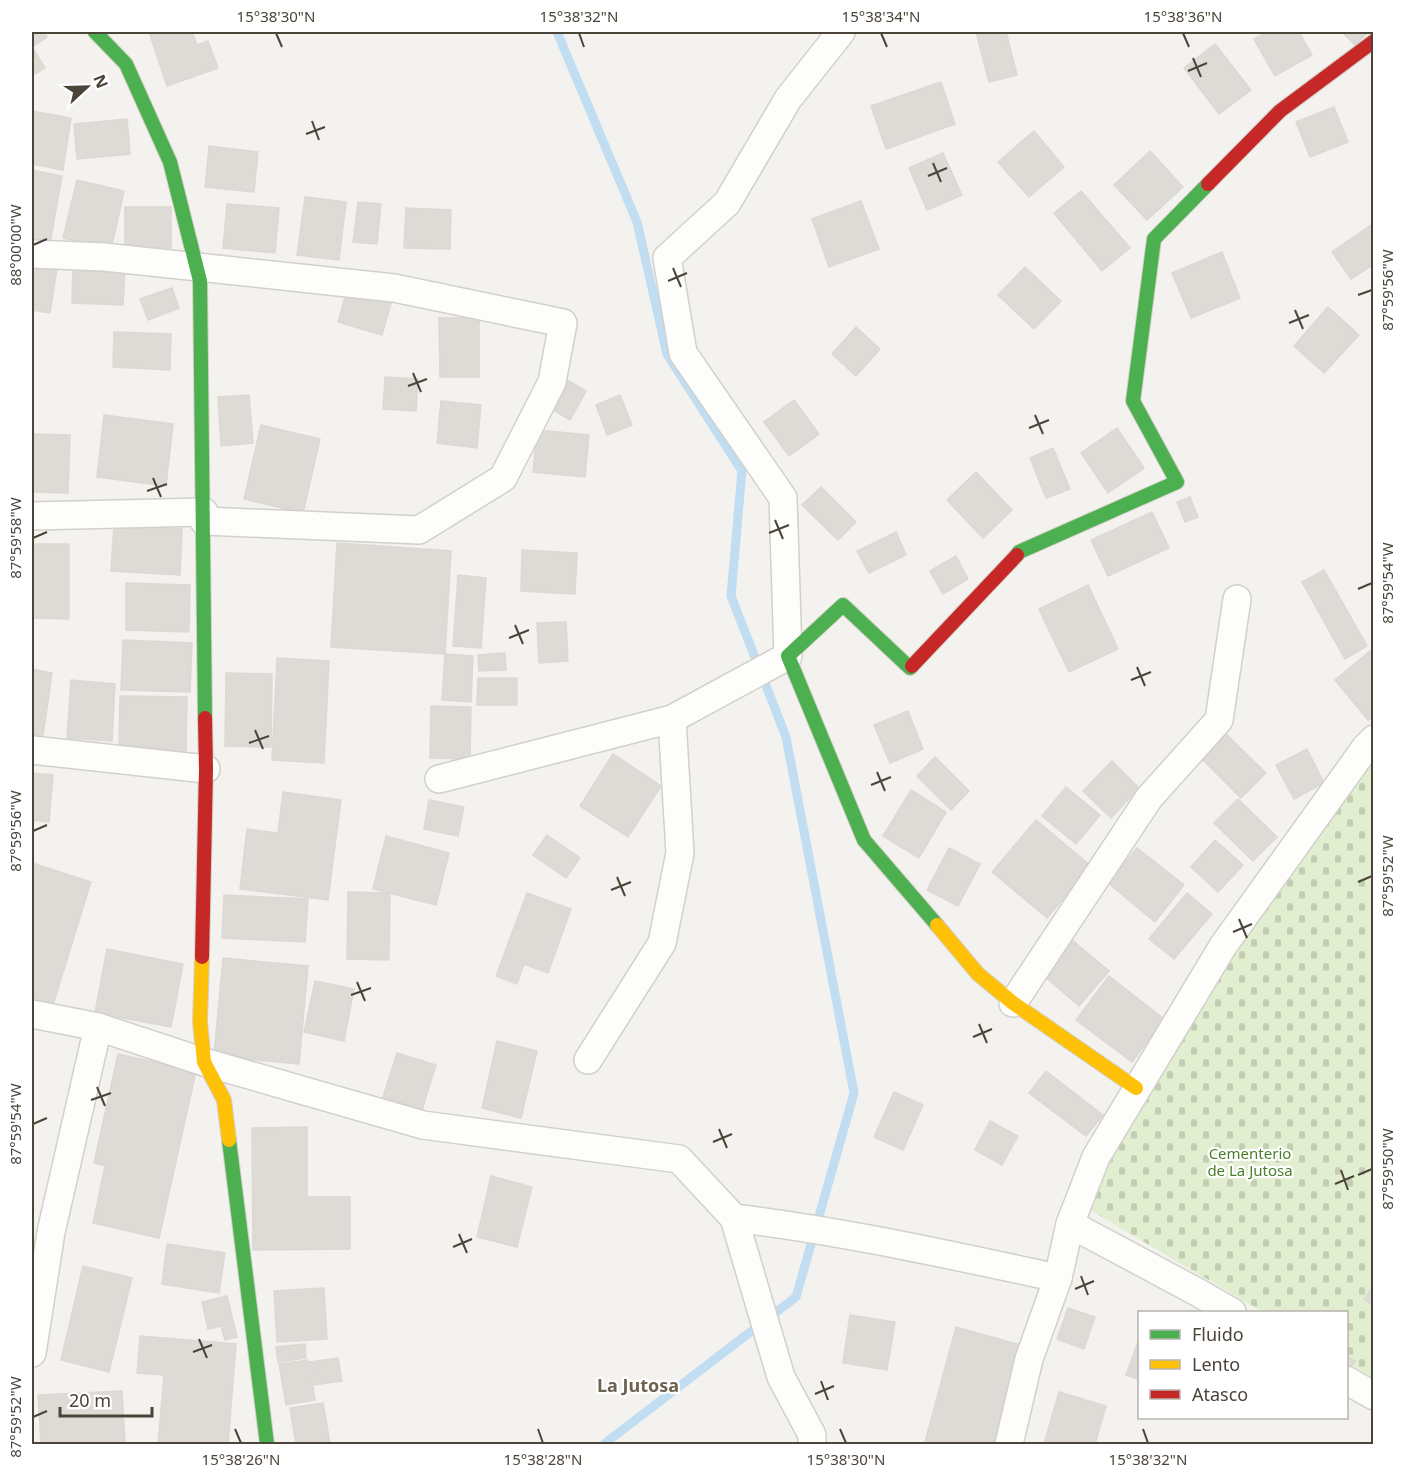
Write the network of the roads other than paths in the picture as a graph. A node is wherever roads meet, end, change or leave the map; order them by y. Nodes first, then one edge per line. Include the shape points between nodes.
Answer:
1 (95, 32) edge
2 (841, 32) edge
3 (1374, 41) edge
4 (32, 254) edge
5 (197, 266) junction
6 (32, 516) edge
7 (204, 516) junction
8 (1237, 599) dead end
9 (788, 656) junction
10 (672, 719) junction
11 (1374, 739) edge
12 (32, 750) edge
13 (206, 769) junction
14 (439, 779) dead end
15 (1013, 1003) junction
16 (32, 1014) edge
17 (98, 1027) junction
18 (588, 1060) dead end
19 (204, 1062) junction
20 (1136, 1088) junction
21 (734, 1218) junction
22 (1070, 1224) junction
23 (1058, 1278) junction
24 (1230, 1311) edge
25 (32, 1353) edge
26 (1348, 1381) edge
27 (1374, 1396) edge
28 (267, 1444) edge
29 (812, 1444) edge
30 (1009, 1444) edge

1 - 5 street via 126,64 170,162
2 - 9 street via 788,99 727,203 667,258 683,353 783,498
3 - 9 street via 1280,111 1154,239 1133,401 1177,482 1019,552 910,668 843,605
4 - 5 street
5 - 7 street
5 - 7 street via 394,288 563,323 552,382 503,478 419,530
6 - 7 street
7 - 13 street
8 - 15 street via 1219,720 1149,798
9 - 10 street
9 - 15 street via 864,840 978,974
10 - 14 street
10 - 18 street via 680,853 662,943
11 - 20 street via 1223,946
12 - 13 street
13 - 19 street via 200,1022
15 - 20 street
16 - 17 street
17 - 19 street
17 - 25 street via 51,1232
19 - 21 street via 423,1125 679,1159
19 - 28 street via 224,1100
20 - 22 street via 1096,1157
21 - 23 street via 796,1225
21 - 29 street via 781,1377 812,1436
22 - 23 street
22 - 24 street
23 - 30 street via 1029,1359
26 - 27 street

